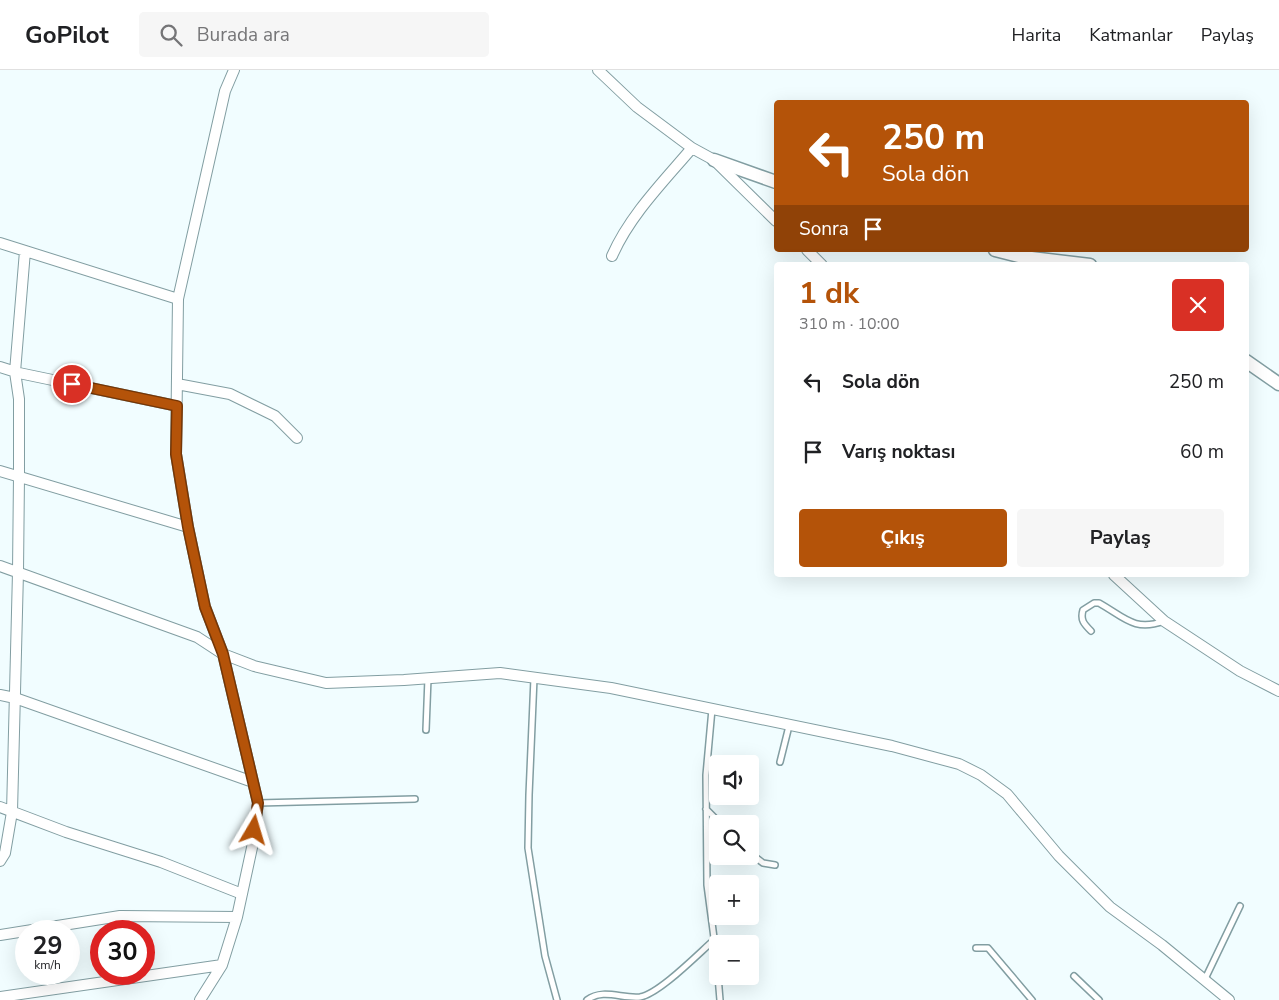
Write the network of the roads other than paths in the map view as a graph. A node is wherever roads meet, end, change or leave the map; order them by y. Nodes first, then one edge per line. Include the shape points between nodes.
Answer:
1 (234, 70) edge
2 (598, 70) edge
3 (692, 148) junction
4 (714, 160) junction
5 (774, 181) edge
6 (774, 219) edge
7 (0, 243) edge
8 (25, 251) junction
9 (809, 252) edge
10 (1004, 252) edge
11 (612, 256) dead end
12 (819, 262) edge
13 (1065, 262) edge
14 (178, 298) junction
15 (1249, 362) edge
16 (0, 367) edge
17 (15, 372) junction
18 (177, 384) junction
19 (1279, 384) edge
20 (177, 406) junction
21 (297, 438) dead end
22 (0, 471) edge
23 (19, 476) junction
24 (188, 527) junction
25 (0, 566) edge
26 (18, 572) junction
27 (1116, 577) edge
28 (1164, 621) junction
29 (1091, 631) dead end
30 (223, 654) junction
31 (428, 678) junction
32 (534, 678) junction
33 (1279, 691) edge
34 (0, 695) edge
35 (15, 698) junction
36 (712, 709) junction
37 (789, 726) junction
38 (426, 730) dead end
39 (780, 762) dead end
40 (253, 782) junction
41 (415, 799) dead end
42 (258, 803) junction
43 (0, 808) edge
44 (706, 809) junction
45 (12, 812) junction
46 (712, 815) edge
47 (759, 860) edge
48 (0, 861) edge
49 (775, 865) dead end
50 (242, 894) junction
51 (1240, 906) dead end
52 (237, 917) junction
53 (0, 935) edge
54 (713, 935) edge
55 (709, 944) edge
56 (976, 948) dead end
57 (222, 965) junction
58 (1074, 976) dead end
59 (1204, 980) junction
60 (719, 985) edge
61 (0, 996) edge
62 (200, 1000) edge
63 (557, 1000) edge
64 (587, 1000) edge
65 (720, 1000) edge
66 (1032, 1000) edge
67 (1099, 1000) edge
68 (1229, 1000) edge

1 - 14 street via 225,90
2 - 3 street via 637,107
3 - 4 street
3 - 11 street via 641,209
4 - 5 street
4 - 6 street
7 - 8 street
8 - 14 street
8 - 17 street
9 - 12 street
10 - 13 street
14 - 18 street
15 - 19 street
16 - 17 street
17 - 20 street
17 - 23 street via 20,399
18 - 20 street
18 - 21 street via 230,394 275,416
20 - 24 street via 176,454
22 - 23 street
23 - 24 street
23 - 26 street
24 - 30 street via 205,607
25 - 26 street
26 - 30 street via 197,637
26 - 35 street
27 - 28 street
28 - 29 lane via 1140,626 1094,603 1083,610 1081,617
28 - 33 street via 1240,671
30 - 31 street via 254,666 326,683
30 - 40 street
31 - 32 street via 500,673
31 - 38 lane
32 - 36 street via 611,688
32 - 63 lane via 528,848 545,956
34 - 35 street
35 - 40 street
35 - 45 street
36 - 37 street
36 - 44 lane
37 - 39 lane
37 - 59 street via 892,746 959,764 981,775 1007,794 1059,856 1110,907
40 - 42 street
41 - 42 lane
42 - 50 street
43 - 45 street
44 - 46 lane
44 - 54 lane via 707,885
45 - 48 street via 5,853
45 - 50 street via 161,862
47 - 49 lane
50 - 52 street
51 - 59 lane
52 - 53 street via 120,916
52 - 57 street
55 - 64 lane via 658,988 640,997 596,994
56 - 66 lane via 988,948
57 - 61 street
57 - 62 street
58 - 67 lane
59 - 68 street
60 - 65 lane

